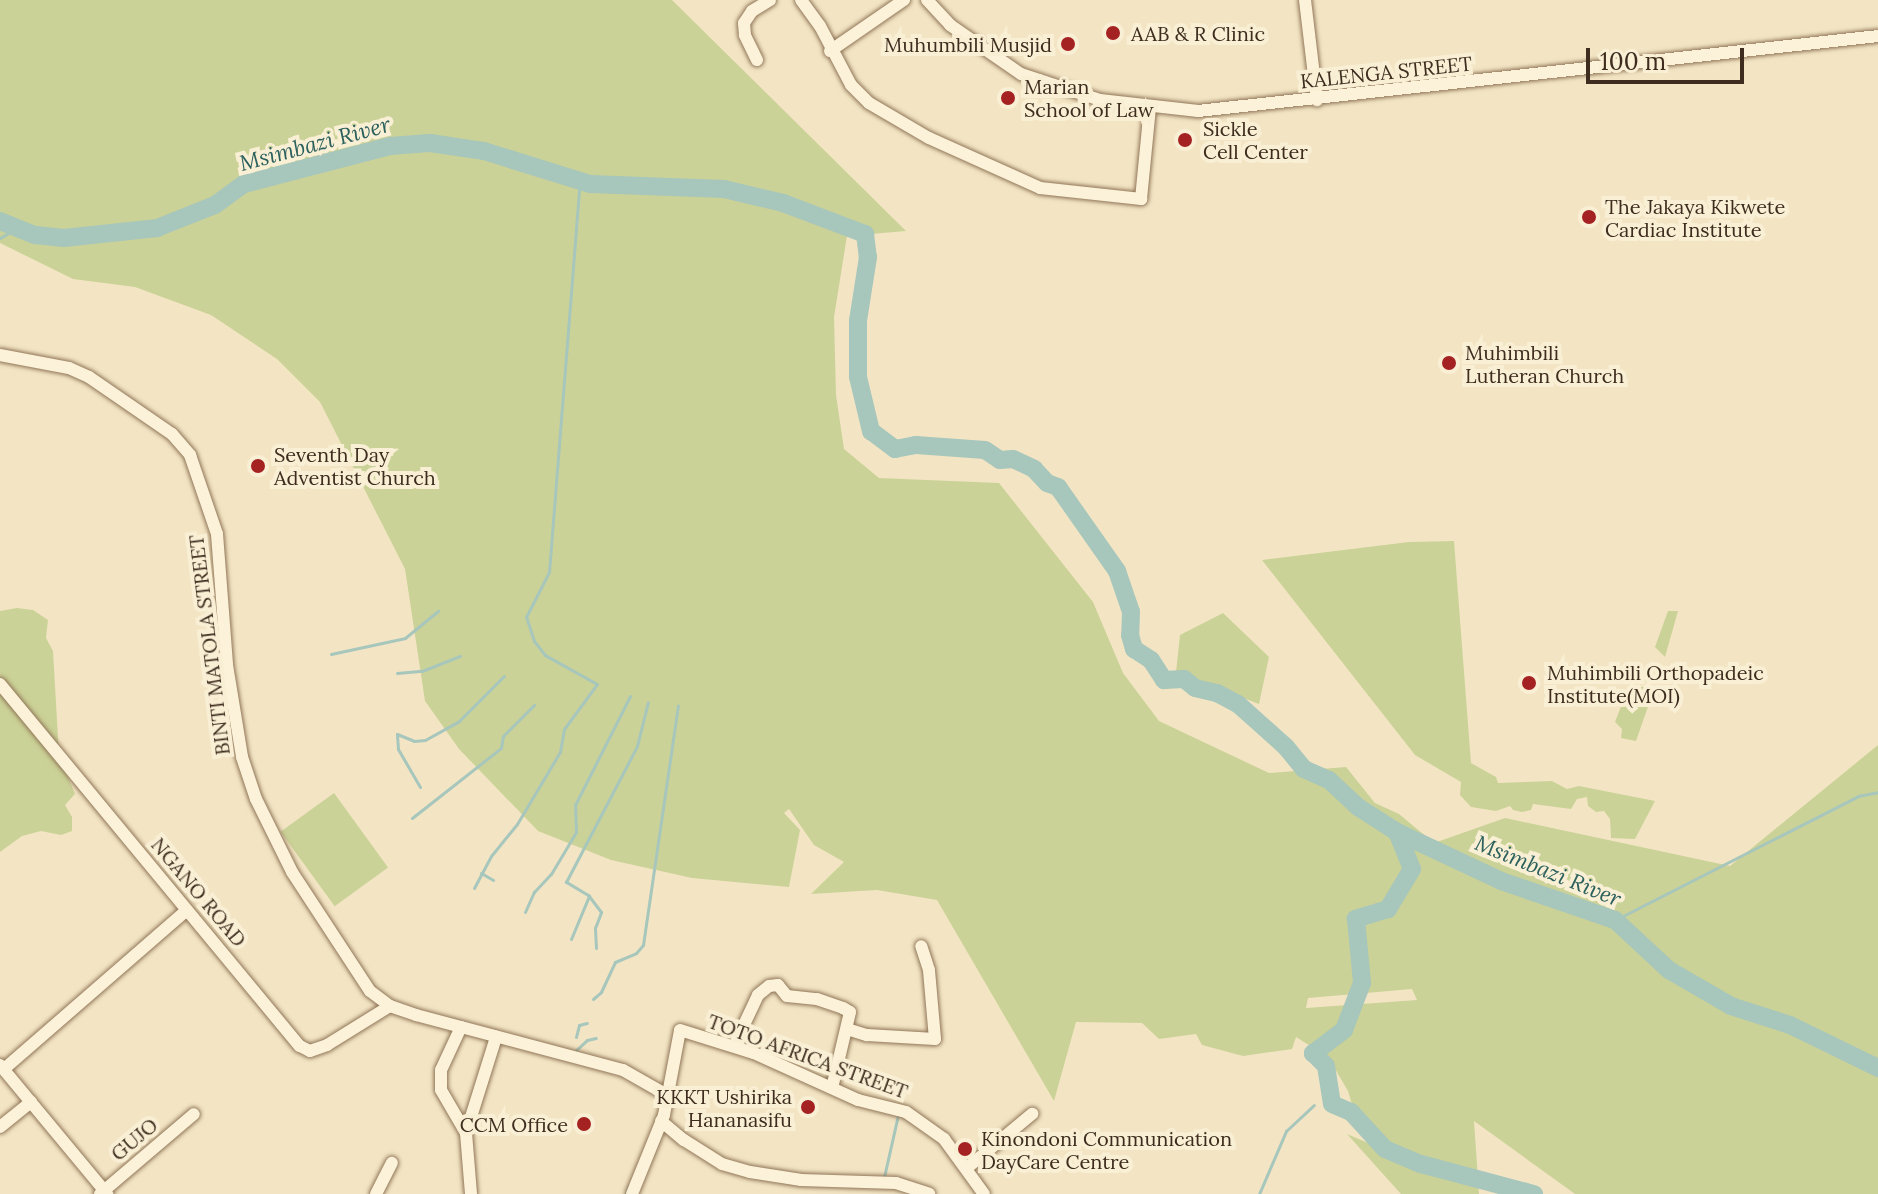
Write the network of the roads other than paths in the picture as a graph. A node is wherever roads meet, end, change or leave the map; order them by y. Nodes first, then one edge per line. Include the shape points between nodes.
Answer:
1 (770, 0) edge
2 (801, 0) edge
3 (904, 0) edge
4 (927, 0) edge
5 (1305, 0) edge
6 (1878, 36) edge
7 (830, 51) junction
8 (757, 60) dead end
9 (1317, 100) junction
10 (1150, 108) junction
11 (0, 355) edge
12 (0, 684) edge
13 (187, 910) junction
14 (921, 946) dead end
15 (390, 1006) junction
16 (461, 1027) junction
17 (847, 1029) junction
18 (496, 1037) junction
19 (734, 1046) junction
20 (2, 1067) edge
21 (832, 1088) junction
22 (667, 1095) junction
23 (31, 1102) junction
24 (194, 1114) dead end
25 (1032, 1114) dead end
26 (661, 1121) junction
27 (0, 1127) edge
28 (466, 1133) junction
29 (392, 1163) dead end
30 (967, 1168) junction
31 (873, 1189) edge
32 (103, 1193) edge
33 (376, 1194) edge
34 (472, 1194) edge
35 (632, 1194) edge
36 (929, 1194) edge
37 (984, 1194) edge

1 - 8 street via 744,23
2 - 7 street
3 - 7 street
4 - 10 street, KALENGA STREET via 950,25 1021,74 1100,100
5 - 9 street
6 - 9 street, KALENGA STREET
7 - 10 street via 869,103 929,138 1040,188 1141,199
9 - 10 street, KALENGA STREET via 1198,111
11 - 15 street, BINTI MATOLA STREET via 89,377 172,434 190,455 217,534 233,713 256,799 292,872 355,970
12 - 13 street, NGANO ROAD
13 - 15 street, NGANO ROAD via 305,1050 327,1045
13 - 20 street
14 - 17 street via 929,970 935,1039
15 - 16 street, BINTI MATOLA STREET
16 - 18 street, BINTI MATOLA STREET
16 - 28 street via 441,1070 441,1090
17 - 19 street via 850,1012 817,999 787,996 774,984 758,995
17 - 21 street
18 - 22 street, BINTI MATOLA STREET via 609,1065
18 - 28 street
19 - 21 street, TOTO AFRICA STREET
19 - 22 street, TOTO AFRICA STREET via 680,1030
20 - 23 street
21 - 30 street, TOTO AFRICA STREET via 906,1112 944,1139
22 - 26 street
23 - 27 street
23 - 32 street
24 - 32 street, GUJO
25 - 30 street
26 - 31 street via 722,1164
26 - 35 street
28 - 34 street
29 - 33 street
30 - 37 street, TOTO AFRICA STREET
31 - 36 street via 896,1183

